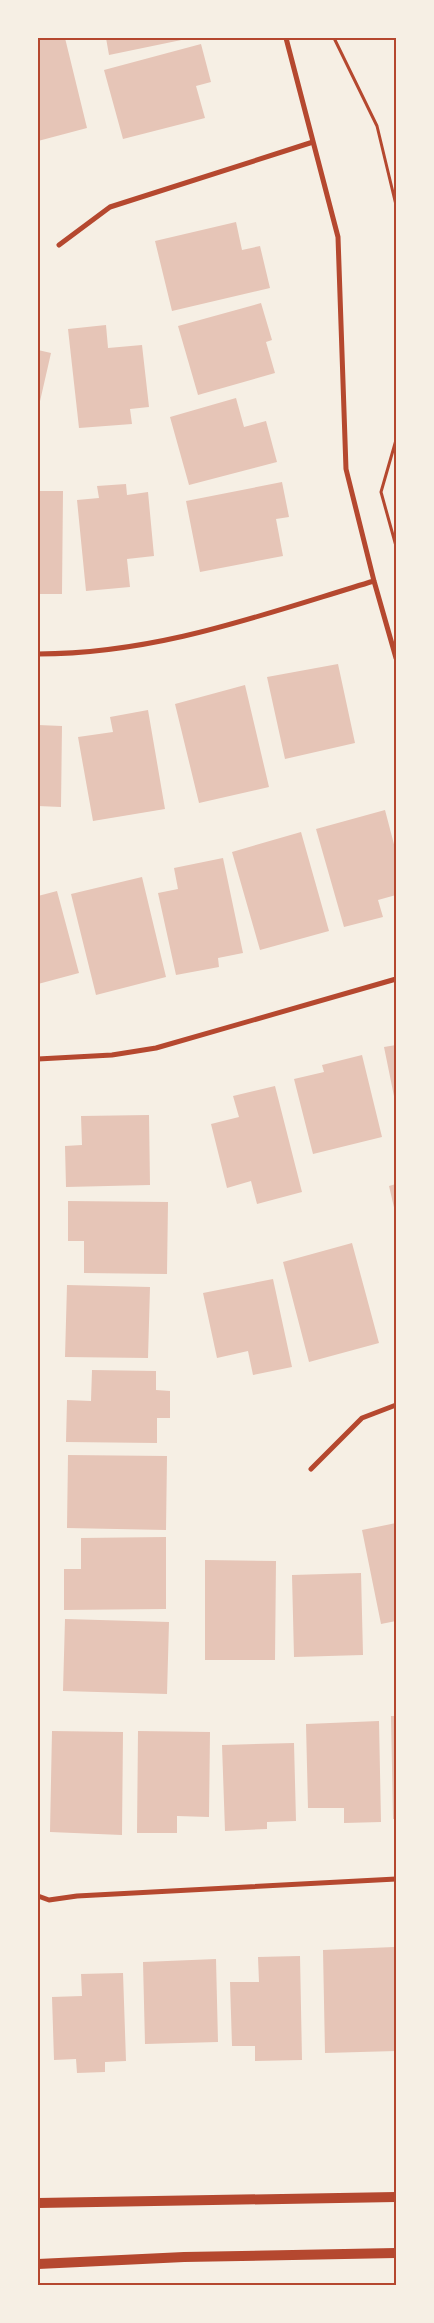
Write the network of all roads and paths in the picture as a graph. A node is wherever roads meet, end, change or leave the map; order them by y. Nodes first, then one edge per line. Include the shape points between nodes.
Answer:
1 (286, 38) edge
2 (334, 38) edge
3 (313, 142) junction
4 (396, 205) edge
5 (60, 246) dead end
6 (396, 440) edge
7 (396, 546) edge
8 (374, 582) junction
9 (38, 654) edge
10 (396, 658) edge
11 (396, 979) edge
12 (38, 1059) edge
13 (396, 1405) edge
14 (311, 1469) dead end
15 (396, 1878) edge
16 (38, 1896) edge
17 (396, 2197) edge
18 (38, 2203) edge
19 (396, 2253) edge
20 (38, 2264) edge

1 - 3 street
2 - 4 path via 377,126
3 - 5 street via 110,207
3 - 8 street via 338,237 346,469
6 - 7 path via 381,492
8 - 9 street via 149,645 81,654
8 - 10 street
11 - 12 street via 156,1048 112,1055
13 - 14 street via 362,1418
15 - 16 street via 49,1900
17 - 18 main road
19 - 20 main road via 184,2257

